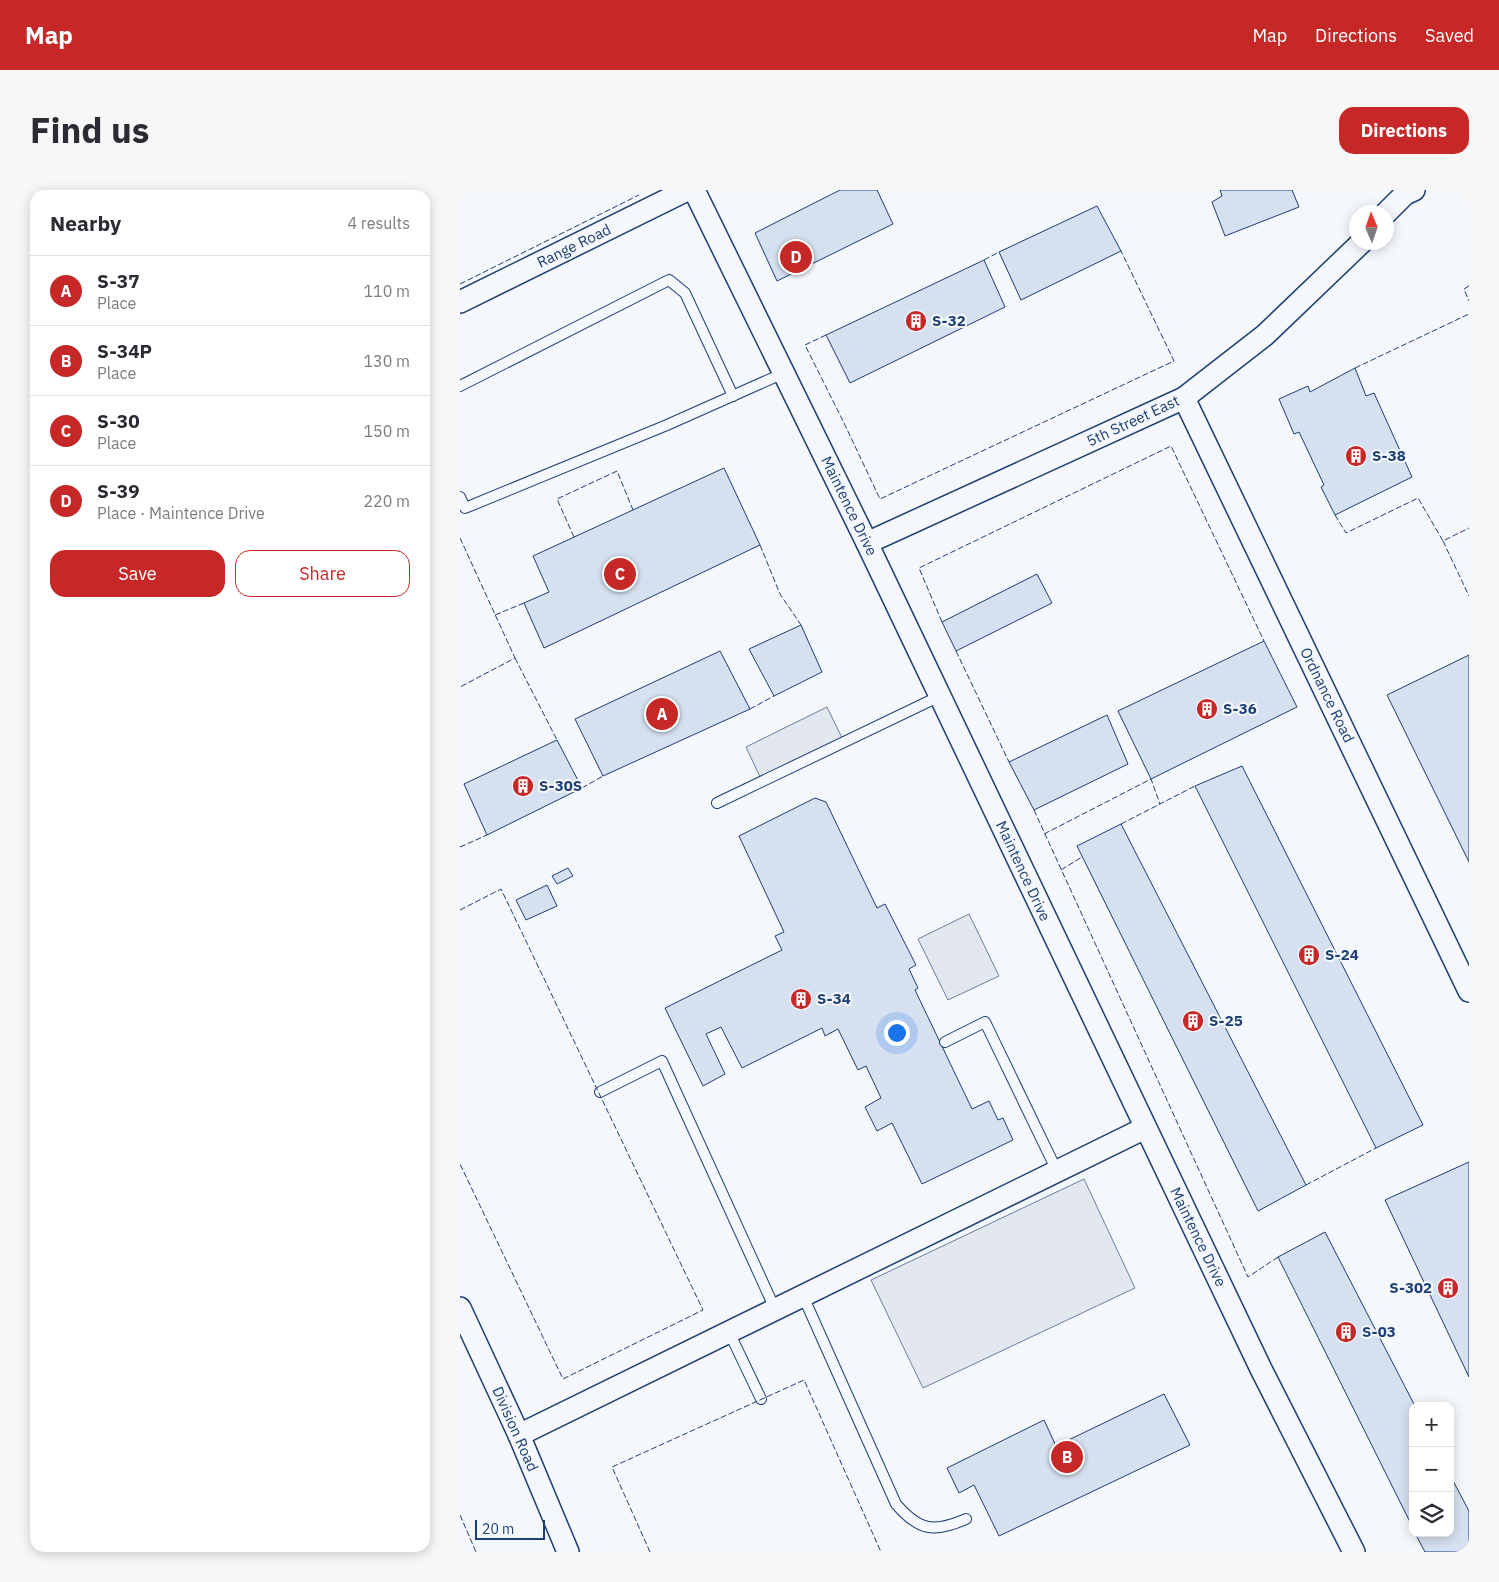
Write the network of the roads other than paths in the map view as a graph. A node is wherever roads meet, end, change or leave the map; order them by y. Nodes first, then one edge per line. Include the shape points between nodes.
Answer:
1 (687, 190) edge
2 (694, 190) edge
3 (1408, 191) edge
4 (1394, 205) edge
5 (1354, 250) edge
6 (460, 302) edge
7 (784, 373) junction
8 (460, 386) edge
9 (733, 396) junction
10 (1184, 398) junction
11 (460, 497) edge
12 (867, 543) junction
13 (940, 696) junction
14 (716, 803) dead end
15 (1469, 991) edge
16 (945, 1042) dead end
17 (600, 1092) dead end
18 (1145, 1128) junction
19 (1057, 1171) junction
20 (803, 1296) junction
21 (460, 1308) edge
22 (775, 1309) junction
23 (729, 1332) junction
24 (761, 1399) dead end
25 (519, 1435) junction
26 (966, 1519) dead end
27 (568, 1552) edge
28 (1354, 1552) edge

1 - 6 street, Range Road
2 - 7 street, Maintence Drive
3 - 4 street
5 - 10 street, 5th Street East via 1265,335
7 - 9 lane
7 - 12 street, Maintence Drive
8 - 9 lane via 669,280 685,294
9 - 11 lane via 465,508
10 - 12 street, 5th Street East
10 - 15 street, Ordnance Road
12 - 13 street, Maintence Drive
13 - 14 lane
13 - 18 street, Maintence Drive
16 - 19 lane via 985,1022
17 - 22 lane via 662,1062
18 - 19 street
18 - 28 street, Maintence Drive
19 - 20 street
20 - 22 street
20 - 26 lane via 896,1504 908,1518 928,1528 948,1527
21 - 25 street, Division Road
22 - 23 street
23 - 24 lane
23 - 25 street
25 - 27 street, Division Road

